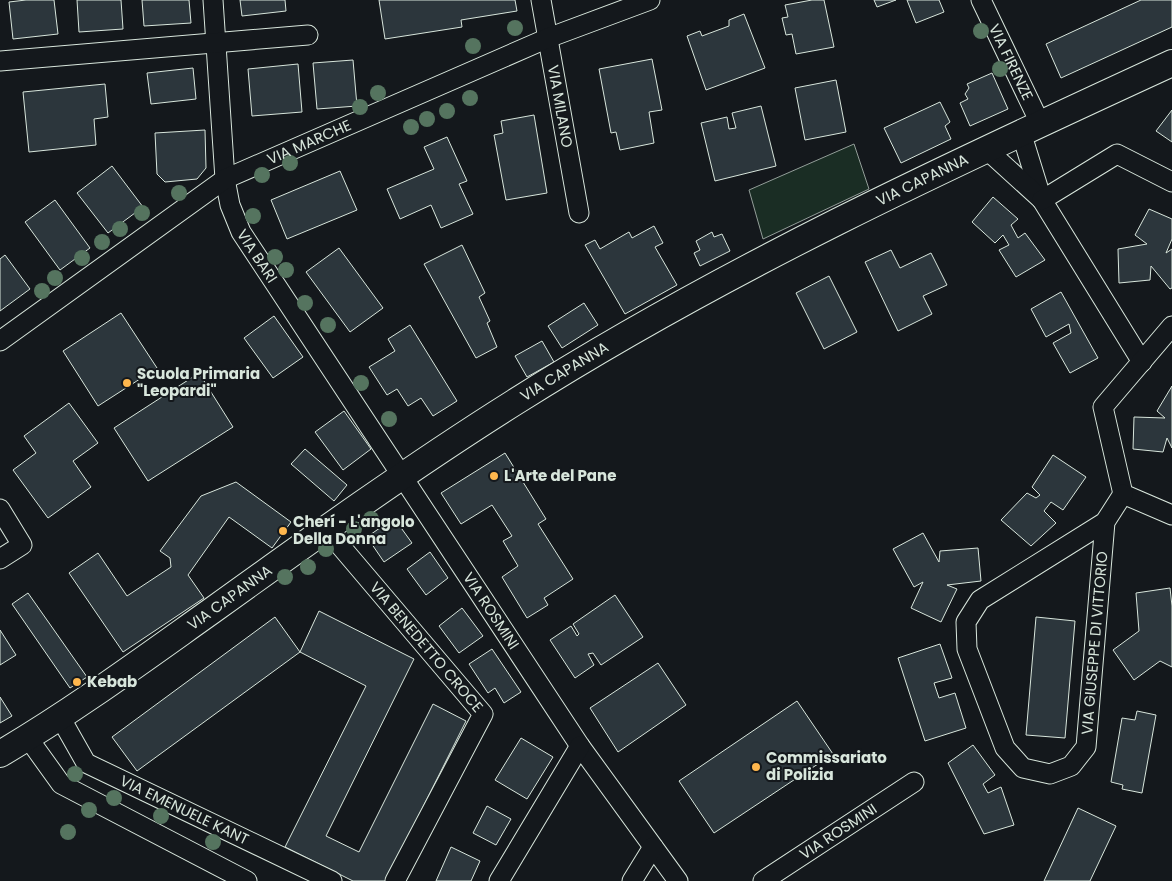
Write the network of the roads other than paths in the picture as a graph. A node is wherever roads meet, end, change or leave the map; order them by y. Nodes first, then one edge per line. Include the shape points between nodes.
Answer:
1 (213, 0) edge
2 (541, 0) edge
3 (650, 0) edge
4 (981, 0) edge
5 (308, 35) dead end
6 (548, 38) junction
7 (216, 43) junction
8 (0, 61) edge
9 (1172, 63) edge
10 (1030, 128) junction
11 (986, 149) junction
12 (225, 179) junction
13 (1172, 182) edge
14 (1042, 200) junction
15 (578, 213) dead end
16 (1172, 326) edge
17 (0, 341) edge
18 (1142, 362) junction
19 (401, 476) junction
20 (1123, 494) junction
21 (0, 509) edge
22 (1172, 515) edge
23 (1105, 522) junction
24 (326, 529) junction
25 (0, 559) edge
26 (60, 717) junction
27 (28, 738) junction
28 (580, 746) junction
29 (0, 754) edge
30 (914, 782) dead end
31 (653, 846) junction
32 (247, 881) edge
33 (332, 881) edge
34 (395, 881) edge
35 (499, 881) edge
36 (632, 881) edge
37 (678, 881) edge
38 (763, 881) edge

1 - 7 street, VIA BARI
2 - 6 street, VIA MILANO
3 - 6 street, VIA MARCHE
4 - 10 street, VIA FIRENZE
5 - 7 street
6 - 12 street, VIA MARCHE
6 - 15 street, VIA MILANO
7 - 8 street
7 - 12 street, VIA BARI
9 - 10 main road, VIA CAPANNA
10 - 11 main road, VIA CAPANNA
10 - 14 street, VIA FIRENZE
11 - 14 street
11 - 19 main road, VIA CAPANNA via 668,310 518,400
12 - 17 street, VIA MARCHE
12 - 19 street, VIA BARI via 230,205 241,232
13 - 14 street via 1117,154
14 - 18 street
16 - 18 street
18 - 20 street via 1102,407
19 - 24 main road, VIA CAPANNA
19 - 28 street, VIA ROSMINI
20 - 22 street
20 - 23 street, VIA GIUSEPPE DI VITTORIO
21 - 25 street via 22,545
23 - 23 street, VIA GIUSEPPE DI VITTORIO via 1086,747 1071,766 1050,774 1023,768 1005,748 967,649 966,622 980,600
24 - 26 main road, VIA CAPANNA
24 - 34 street, VIA BENEDETTO CROCE via 483,714
26 - 27 main road, VIA CAPANNA
26 - 33 street, VIA EMENUELE KANT via 86,763
27 - 29 main road, VIA CAPANNA
27 - 32 street via 61,784
28 - 31 street, VIA ROSMINI
28 - 35 street
30 - 38 street, VIA ROSMINI
31 - 36 street
31 - 37 street, VIA ROSMINI

